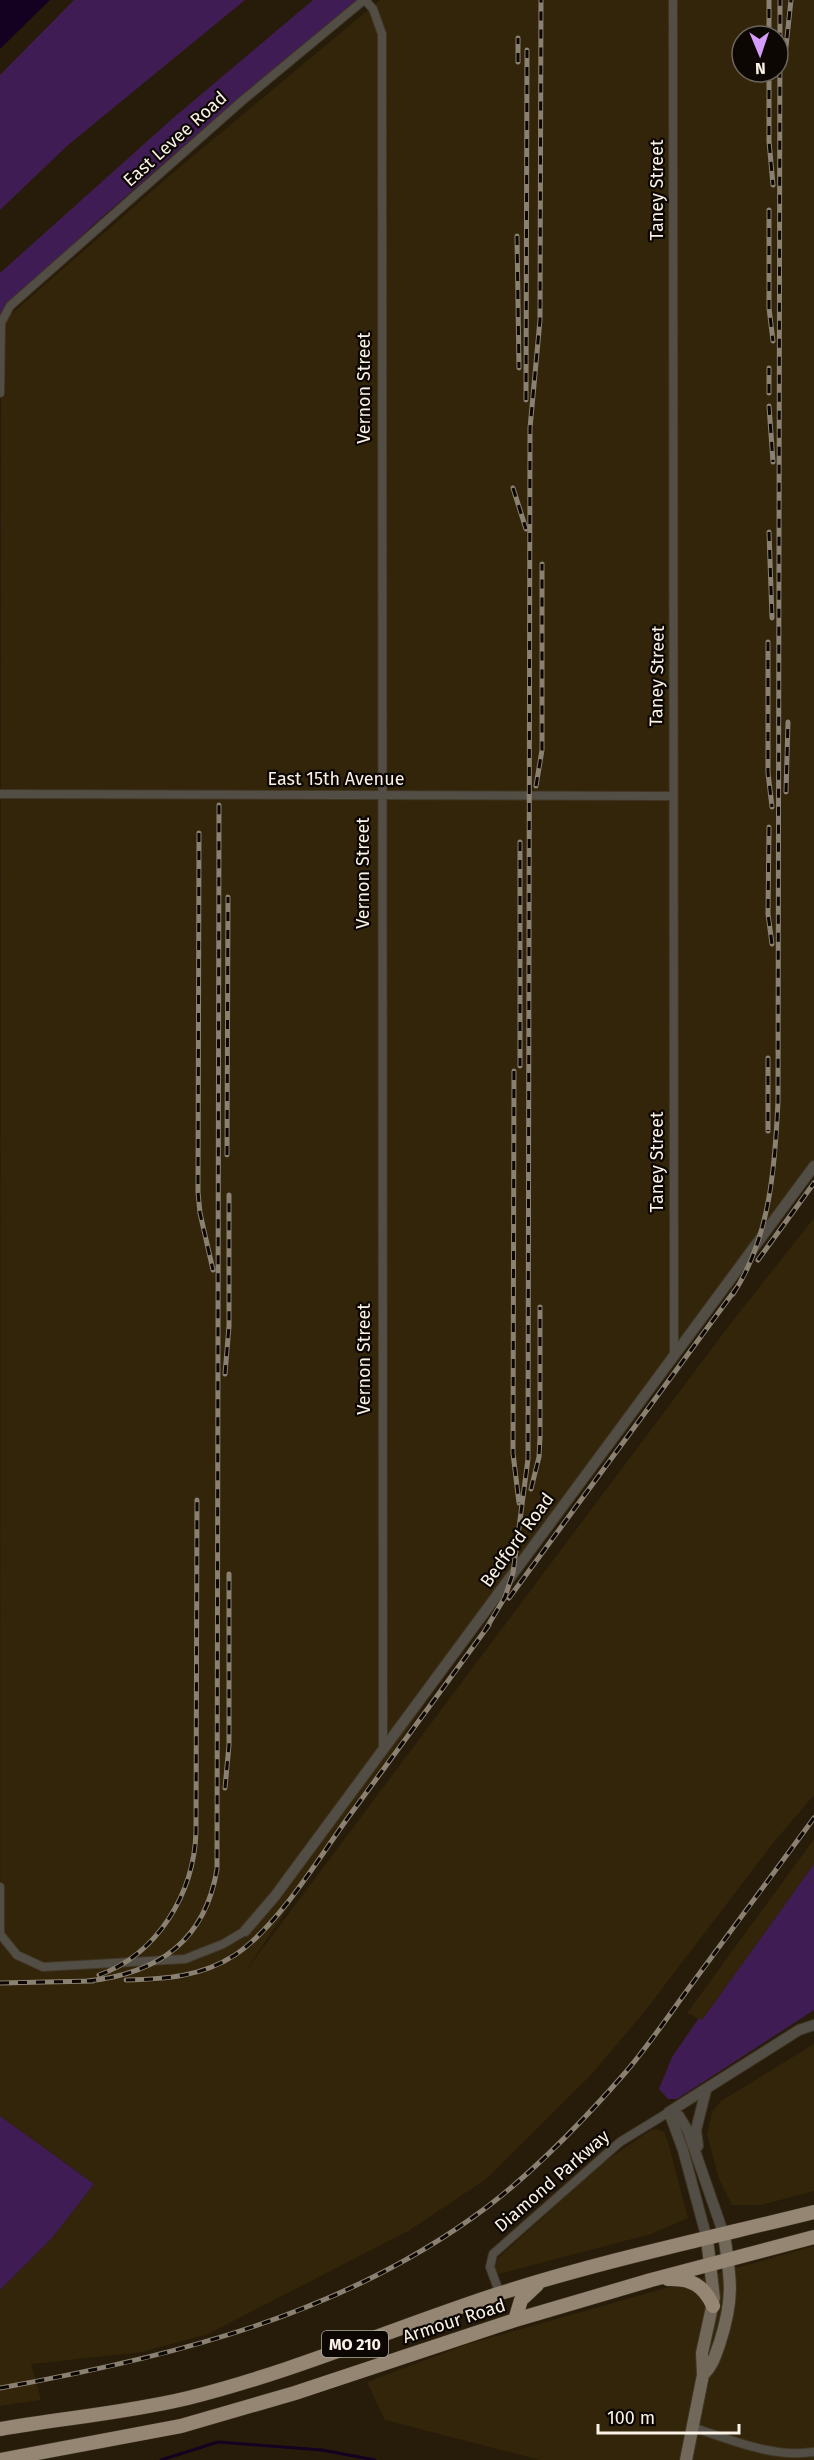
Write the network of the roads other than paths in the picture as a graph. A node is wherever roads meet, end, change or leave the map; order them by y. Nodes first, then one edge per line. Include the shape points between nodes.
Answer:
1 (365, 0) edge
2 (673, 0) edge
3 (0, 393) edge
4 (0, 794) edge
5 (381, 795) junction
6 (673, 796) junction
7 (814, 1166) edge
8 (674, 1352) junction
9 (383, 1751) junction
10 (0, 1887) edge
11 (244, 1930) joint
12 (814, 2015) edge
13 (814, 2025) edge
14 (800, 2030) junction
15 (706, 2090) junction
16 (669, 2112) junction
17 (699, 2158) junction
18 (814, 2212) edge
19 (724, 2235) junction
20 (814, 2237) edge
21 (707, 2239) junction
22 (728, 2259) junction
23 (711, 2262) junction
24 (651, 2280) junction
25 (538, 2283) junction
26 (500, 2294) junction
27 (712, 2306) junction
28 (515, 2320) junction
29 (703, 2375) junction
30 (692, 2427) junction
31 (0, 2429) edge
32 (814, 2452) edge
33 (0, 2460) edge
34 (686, 2460) edge

1 - 3 street, East Levee Road via 242,101 10,306 1,323
1 - 5 street, Vernon Street via 373,9 382,34
2 - 6 street, Taney Street
4 - 5 street, East 15th Avenue
5 - 6 street, East 15th Avenue
5 - 9 street, Vernon Street
6 - 8 street, Taney Street
7 - 8 street, Bedford Road
8 - 9 street, Bedford Road
9 - 11 street, Bedford Road via 275,1896
10 - 11 street via 0,1934 16,1955 43,1967 185,1959 223,1944
12 - 14 street, Diamond Parkway
13 - 14 street, Diamond Parkway
14 - 15 street, Diamond Parkway
15 - 16 street, Diamond Parkway
15 - 17 street via 696,2130
16 - 17 street via 679,2116
16 - 21 street
16 - 26 street, Diamond Parkway via 620,2142 493,2254 490,2266
17 - 19 street
18 - 19 highway, Armour Road / MO 210
19 - 21 highway, Armour Road / MO 210
19 - 22 main road
20 - 22 highway, Armour Road / MO 210
21 - 23 main road
21 - 25 highway, Armour Road / MO 210
22 - 23 highway, Armour Road / MO 210
22 - 29 main road via 730,2311 712,2366
23 - 24 highway, Armour Road / MO 210
23 - 27 main road
24 - 27 highway via 685,2279 705,2291
24 - 28 highway, Armour Road / MO 210
25 - 26 highway, Armour Road / MO 210
25 - 28 highway via 521,2300
26 - 31 highway, Armour Road / MO 210 via 188,2398
27 - 29 main road via 702,2353
28 - 33 highway, Armour Road / MO 210 via 295,2393 181,2426
29 - 30 main road
30 - 32 street via 772,2451
30 - 34 main road

